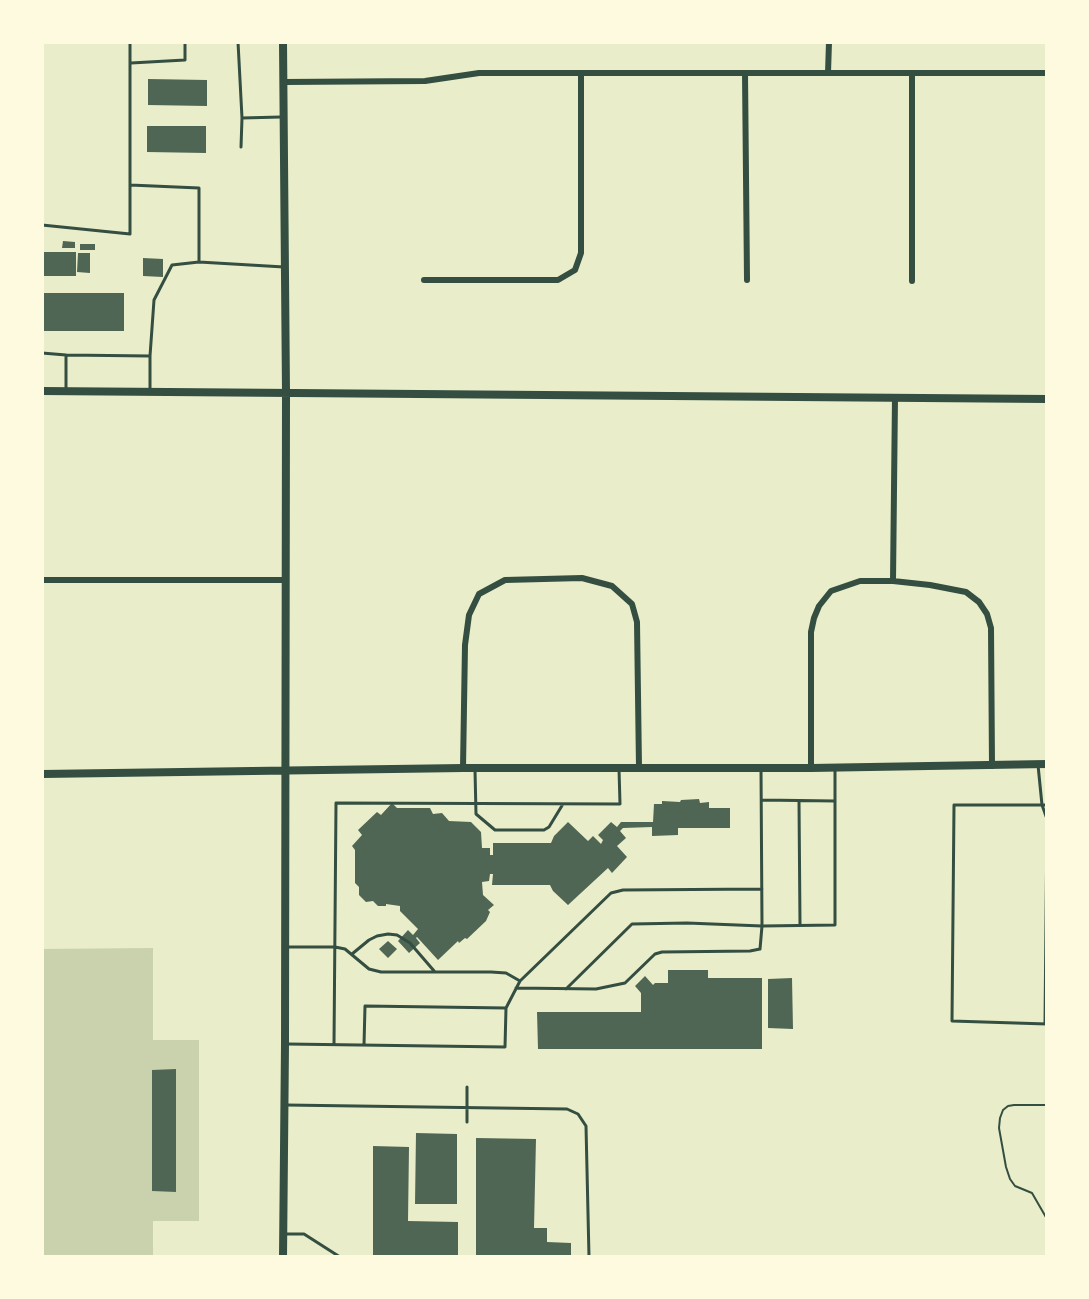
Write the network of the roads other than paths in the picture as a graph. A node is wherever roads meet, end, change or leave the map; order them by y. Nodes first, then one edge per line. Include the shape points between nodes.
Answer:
1 (130, 42) edge
2 (185, 42) edge
3 (238, 42) edge
4 (283, 42) edge
5 (829, 42) edge
6 (130, 63) junction
7 (581, 73) junction
8 (745, 73) junction
9 (828, 73) junction
10 (912, 73) junction
11 (1047, 74) edge
12 (284, 82) junction
13 (285, 116) junction
14 (242, 118) junction
15 (241, 147) dead end
16 (130, 185) junction
17 (42, 225) edge
18 (199, 262) junction
19 (286, 267) junction
20 (424, 279) dead end
21 (747, 280) dead end
22 (912, 281) dead end
23 (42, 353) edge
24 (66, 355) junction
25 (150, 356) junction
26 (42, 391) edge
27 (66, 391) junction
28 (150, 392) junction
29 (286, 393) junction
30 (895, 397) junction
31 (1047, 399) edge
32 (42, 580) edge
33 (286, 580) junction
34 (893, 581) junction
35 (1043, 764) edge
36 (992, 766) junction
37 (835, 767) junction
38 (463, 768) junction
39 (475, 768) junction
40 (619, 768) junction
41 (639, 768) junction
42 (761, 768) junction
43 (811, 768) junction
44 (286, 770) junction
45 (42, 774) edge
46 (762, 800) junction
47 (799, 801) junction
48 (835, 801) junction
49 (474, 803) junction
50 (563, 804) junction
51 (1045, 805) edge
52 (762, 890) junction
53 (800, 925) junction
54 (762, 926) junction
55 (335, 947) junction
56 (286, 948) junction
57 (352, 954) junction
58 (435, 972) junction
59 (520, 981) junction
60 (516, 988) junction
61 (566, 989) junction
62 (506, 1008) junction
63 (1046, 1024) edge
64 (285, 1044) junction
65 (334, 1044) junction
66 (364, 1045) junction
67 (467, 1087) dead end
68 (285, 1105) junction
69 (467, 1107) junction
70 (467, 1122) dead end
71 (283, 1234) junction
72 (283, 1257) edge
73 (340, 1257) edge
74 (589, 1257) edge

1 - 6 lane
2 - 6 lane via 185,60
3 - 14 lane
4 - 12 street
5 - 9 street
6 - 16 lane
7 - 8 street
7 - 12 street via 479,73 425,81
7 - 20 street via 580,253 575,270 558,280
8 - 9 street
8 - 21 street
9 - 10 street
10 - 11 street
10 - 22 street
12 - 13 street
13 - 14 lane
13 - 19 street
14 - 15 lane
16 - 17 lane via 130,234
16 - 18 lane via 199,188
18 - 19 lane
18 - 25 lane via 172,265 154,300
19 - 29 street
23 - 24 lane
24 - 25 lane
24 - 27 lane
25 - 28 lane
26 - 27 street
27 - 28 street
28 - 29 street
29 - 30 street
29 - 33 street
30 - 31 street
30 - 34 street
32 - 33 street
33 - 44 street
34 - 36 street via 966,592 987,614 991,628
34 - 43 street via 860,581 842,586 831,591 819,606 811,632
35 - 36 street
35 - 51 lane
36 - 37 street
37 - 43 street
37 - 48 lane
38 - 39 street
38 - 41 street via 465,645 469,615 479,594 505,580 582,578 612,586 632,604 637,622
38 - 44 street
39 - 40 street
39 - 49 lane
40 - 41 street
40 - 50 lane via 620,804
41 - 42 street
42 - 43 street
42 - 46 lane
44 - 45 street
44 - 56 street
46 - 47 lane
46 - 52 lane
47 - 48 lane
47 - 53 lane
48 - 53 lane via 835,925
49 - 50 lane
49 - 50 lane via 476,814 495,830 544,830
49 - 55 lane via 336,803
51 - 63 lane
51 - 63 lane via 954,805 952,1021
52 - 54 lane
52 - 59 lane via 611,893
53 - 54 lane
54 - 61 lane via 632,924
54 - 61 lane via 760,949 662,952 625,983 596,989
55 - 56 lane
55 - 57 lane
55 - 65 lane
56 - 64 street
57 - 58 lane via 369,969 381,972
57 - 58 lane via 377,936 397,935 410,943
58 - 59 lane via 506,973
59 - 60 lane
60 - 61 lane
60 - 62 lane
62 - 66 lane via 505,1047
62 - 66 lane via 365,1006
64 - 65 lane
64 - 68 street
65 - 66 lane
67 - 69 lane
68 - 69 lane
68 - 71 street
69 - 70 lane
69 - 74 lane via 567,1109 579,1114 586,1125
71 - 72 street
71 - 73 lane via 303,1234

